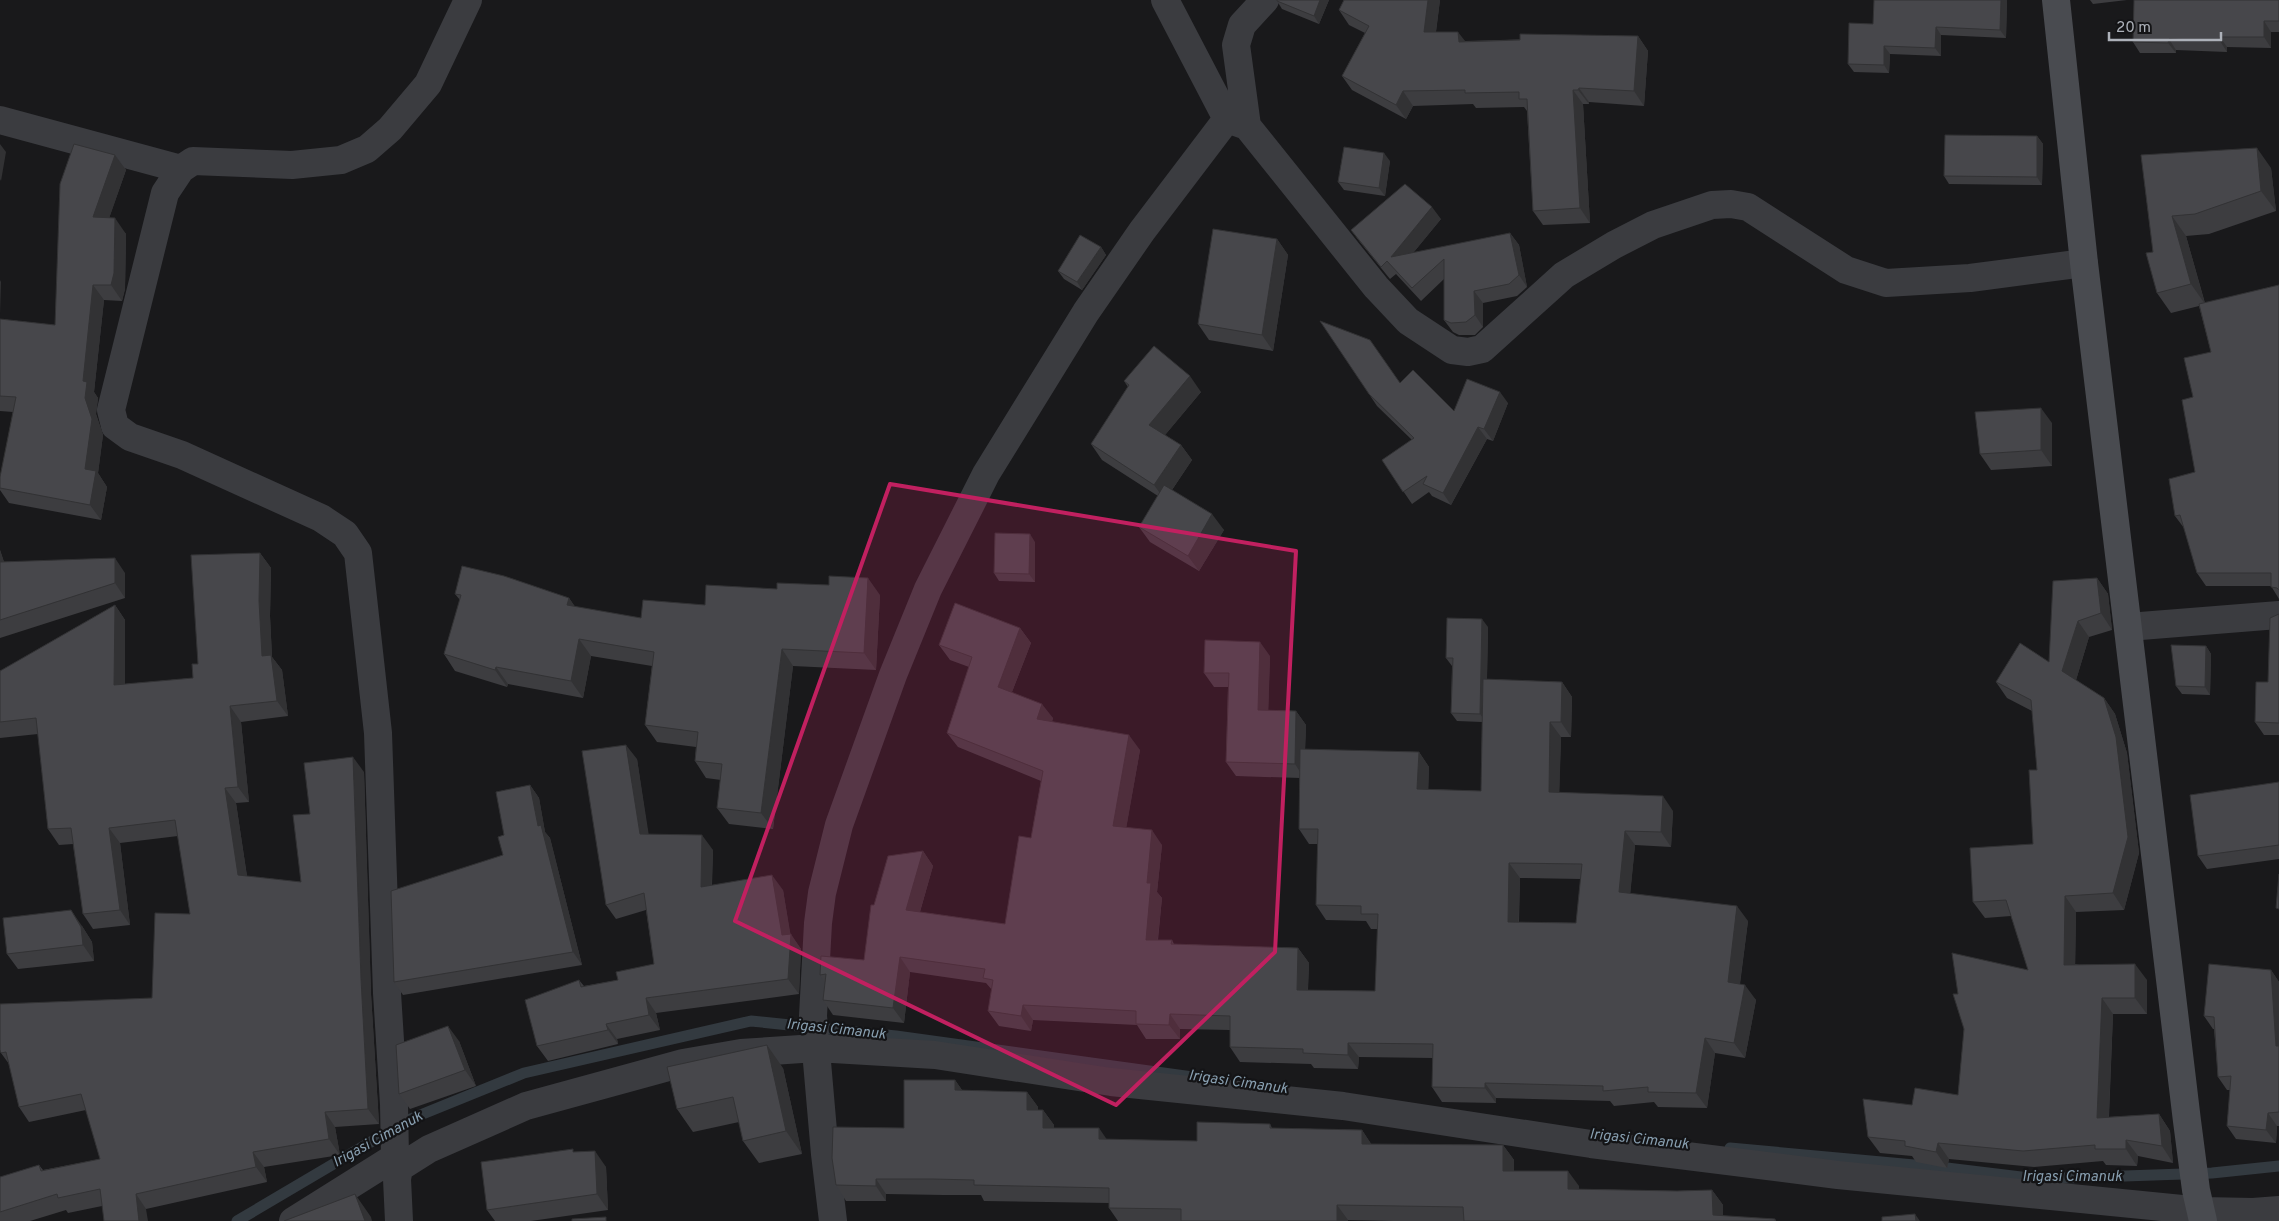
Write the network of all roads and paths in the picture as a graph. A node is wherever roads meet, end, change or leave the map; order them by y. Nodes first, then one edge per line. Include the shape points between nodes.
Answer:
1 (468, 0) edge
2 (1165, 0) edge
3 (1265, 0) edge
4 (2056, 0) edge
5 (0, 120) edge
6 (1237, 122) junction
7 (181, 169) junction
8 (2084, 263) junction
9 (2279, 615) edge
10 (2128, 627) junction
11 (815, 1041) junction
12 (396, 1155) junction
13 (2200, 1207) edge
14 (2279, 1210) edge
15 (293, 1221) edge
16 (399, 1221) edge
17 (833, 1221) edge

1 - 7 street via 428,84 390,129 367,149 341,160 292,165 192,161
2 - 6 street
3 - 6 street via 1242,25 1236,46
4 - 8 street
5 - 7 street
6 - 8 street via 1408,321 1452,350 1468,352 1482,348 1564,275 1614,245 1653,225 1712,206 1731,204 1748,207 1846,270 1886,283 1970,278
6 - 11 street via 1147,223 1086,312 986,474 928,589 839,825 818,923
7 - 12 street via 165,193 111,410 115,426 130,437 182,455 321,518 345,534 358,553 378,733
8 - 10 street
9 - 10 street
10 - 13 street
11 - 12 street via 683,1063 526,1106 429,1149
11 - 13 street via 935,1055 1111,1082 1343,1106 1591,1144 1838,1175
11 - 17 street
12 - 15 street
12 - 16 street
13 - 14 street via 2253,1212

